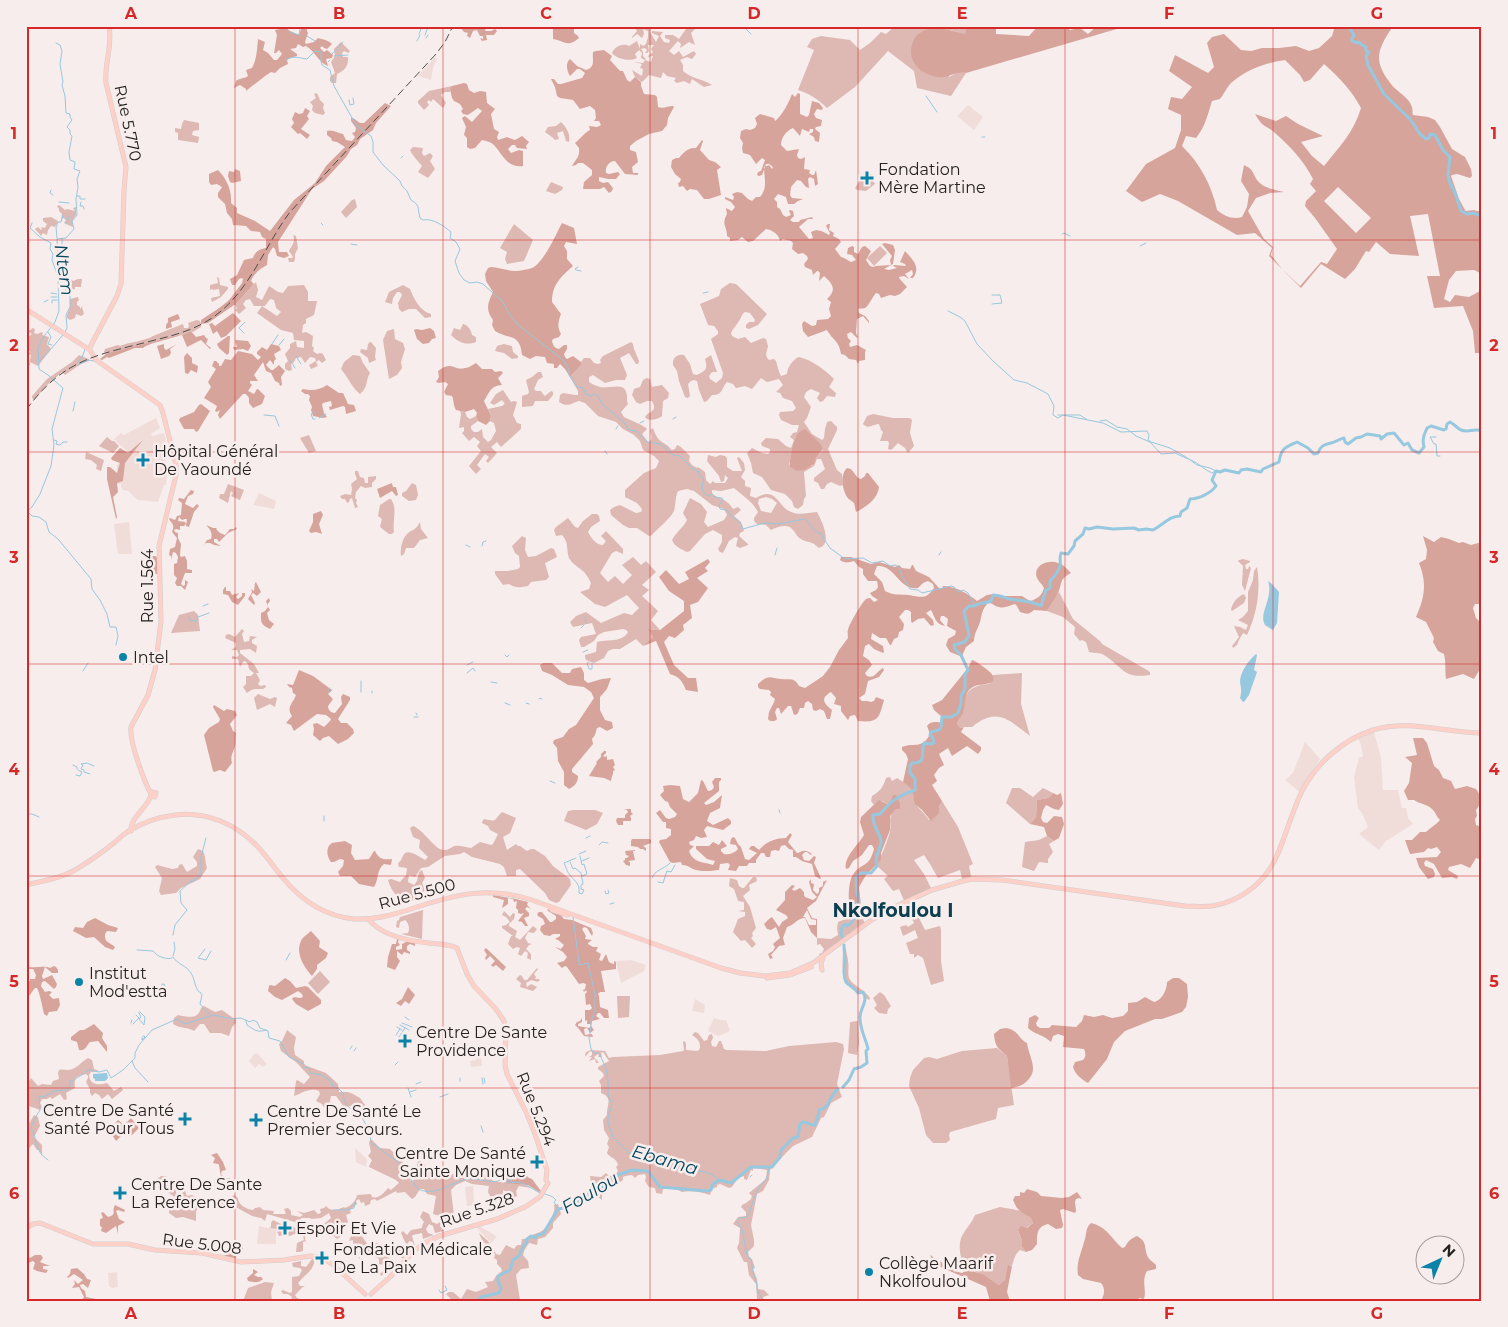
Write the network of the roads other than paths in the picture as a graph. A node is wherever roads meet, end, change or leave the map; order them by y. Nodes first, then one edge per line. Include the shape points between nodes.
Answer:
1 (109, 26) edge
2 (26, 308) edge
3 (88, 349) junction
4 (1482, 734) edge
5 (153, 821) junction
6 (132, 827) junction
7 (26, 885) edge
8 (370, 920) junction
9 (823, 957) junction
10 (814, 965) junction
11 (547, 1181) joint
12 (26, 1227) edge
13 (368, 1293) joint

1 - 3 main road, Rue 5.770 via 106,83 126,167 121,284
2 - 3 main road, Rue 1.564
3 - 6 main road, Rue 1.564 via 96,360 160,404 176,465 159,546 161,621 155,670 148,695 130,732 152,794
4 - 9 main road via 1397,727 1374,732 1349,743 1331,756 1311,781 1281,852 1267,876 1248,894 1225,906 1185,907 992,881 963,882 892,908
5 - 6 main road
5 - 6 main road, Rue 5.500
5 - 8 main road, Rue 5.500 via 188,816 227,826 254,846 304,902 334,917
5 - 8 main road, Rue 5.500 via 194,814 230,825 256,845 302,897 320,909
6 - 7 main road via 71,872
8 - 9 main road, Rue 5.500 via 460,894 506,893 720,968 754,976 790,972
8 - 10 main road, Rue 5.500 via 399,915 457,897 498,894 539,905 736,974 775,978
8 - 11 main road, Rue 5.294 via 382,931 404,939 456,948 466,974 504,1021 507,1074 535,1134
9 - 10 main road, Rue 5.500
9 - 10 main road via 822,970
11 - 13 main road, Rue 5.328 via 541,1193 531,1201 502,1215 434,1236 420,1244
12 - 13 main road, Rue 5.008 via 40,1222 88,1241 128,1242 241,1261 315,1255 329,1260

